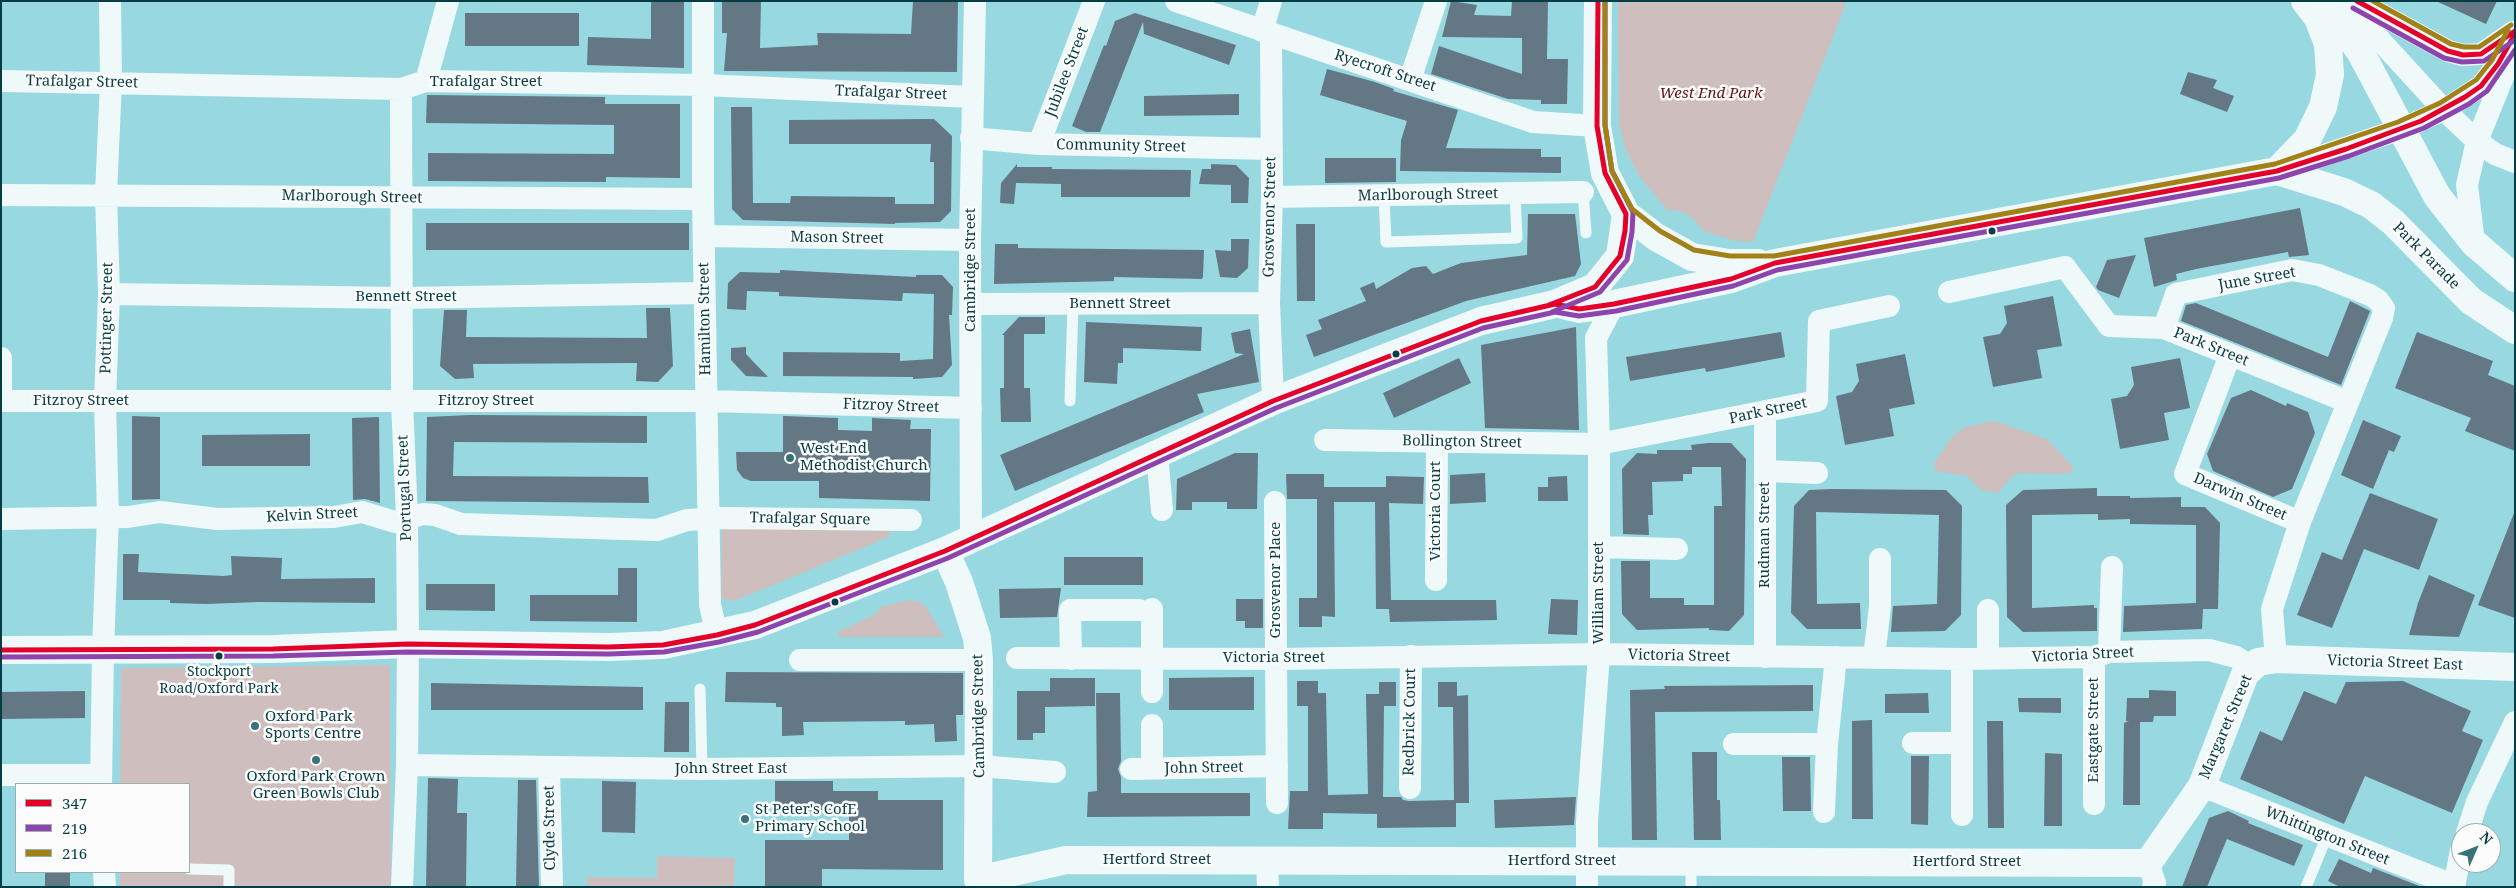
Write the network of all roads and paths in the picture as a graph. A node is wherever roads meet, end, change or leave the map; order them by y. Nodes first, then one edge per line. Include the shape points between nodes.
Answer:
1 (110, 1) edge
2 (448, 1) edge
3 (703, 1) edge
4 (975, 1) edge
5 (1094, 1) edge
6 (1176, 1) edge
7 (1271, 1) edge
8 (1436, 1) edge
9 (1598, 1) edge
10 (2305, 1) edge
11 (2324, 1) edge
12 (2344, 1) edge
13 (2357, 1) edge
14 (1266, 32) junction
15 (2515, 32) edge
16 (2515, 39) edge
17 (1410, 80) junction
18 (1, 81) edge
19 (426, 81) junction
20 (111, 82) junction
21 (704, 85) junction
22 (401, 89) junction
23 (972, 97) junction
24 (2444, 110) junction
25 (1597, 126) junction
26 (2401, 129) junction
27 (971, 138) junction
28 (2477, 141) junction
29 (1039, 144) junction
30 (1272, 150) junction
31 (2515, 162) edge
32 (2277, 171) junction
33 (1584, 192) joint
34 (1515, 193) junction
35 (106, 194) junction
36 (1, 195) edge
37 (1384, 196) junction
38 (403, 198) junction
39 (1272, 198) junction
40 (703, 199) junction
41 (1626, 214) junction
42 (1586, 233) dead end
43 (704, 236) junction
44 (970, 240) junction
45 (2474, 243) junction
46 (1775, 264) junction
47 (2515, 278) edge
48 (1949, 292) dead end
49 (704, 293) junction
50 (109, 294) junction
51 (402, 298) junction
52 (971, 304) junction
53 (1073, 304) junction
54 (1269, 304) junction
55 (1555, 304) junction
56 (1614, 304) junction
57 (1888, 306) dead end
58 (2164, 328) junction
59 (2515, 330) edge
60 (2230, 355) junction
61 (1, 358) edge
62 (1, 400) edge
63 (105, 401) junction
64 (402, 401) junction
65 (707, 401) junction
66 (1070, 401) dead end
67 (1273, 401) junction
68 (2348, 402) junction
69 (971, 408) junction
70 (1765, 413) junction
71 (1325, 440) dead end
72 (1437, 442) junction
73 (1599, 444) junction
74 (1157, 454) junction
75 (1765, 472) junction
76 (1817, 473) dead end
77 (1275, 502) dead end
78 (1162, 510) dead end
79 (108, 516) junction
80 (1, 519) edge
81 (407, 519) junction
82 (708, 519) junction
83 (911, 520) dead end
84 (2300, 522) junction
85 (971, 539) junction
86 (1599, 547) junction
87 (1678, 549) dead end
88 (945, 551) junction
89 (1880, 559) dead end
90 (2112, 567) dead end
91 (1436, 580) dead end
92 (1988, 610) dead end
93 (717, 635) junction
94 (408, 644) junction
95 (1, 650) edge
96 (103, 650) junction
97 (1599, 654) junction
98 (2102, 654) junction
99 (1411, 656) junction
100 (1765, 657) junction
101 (1836, 657) junction
102 (1017, 658) dead end
103 (1152, 658) junction
104 (1874, 658) junction
105 (1962, 658) junction
106 (1988, 658) junction
107 (1071, 659) junction
108 (1276, 659) junction
109 (800, 660) dead end
110 (979, 660) junction
111 (2264, 663) junction
112 (2515, 667) edge
113 (700, 689) dead end
114 (1152, 692) dead end
115 (2515, 722) edge
116 (1152, 725) dead end
117 (1913, 743) dead end
118 (1962, 743) junction
119 (1734, 744) dead end
120 (1827, 744) junction
121 (407, 765) junction
122 (979, 766) junction
123 (1277, 766) junction
124 (549, 768) junction
125 (702, 770) junction
126 (1055, 772) dead end
127 (1, 775) edge
128 (101, 780) edge
129 (2202, 786) junction
130 (1410, 788) dead end
131 (1277, 803) dead end
132 (2094, 804) dead end
133 (1824, 812) dead end
134 (1962, 815) dead end
135 (2470, 823) edge
136 (2328, 836) junction
137 (190, 869) edge
138 (104, 873) edge
139 (2456, 873) edge
140 (1268, 874) edge
141 (1587, 874) edge
142 (1691, 874) edge
143 (2151, 875) edge
144 (978, 884) edge
145 (2453, 886) edge
146 (105, 887) edge
147 (229, 887) edge
148 (402, 887) edge
149 (552, 887) edge
150 (2306, 887) edge

1 - 20 street, Pottinger Street
2 - 19 street
3 - 21 street, Hamilton Street
4 - 23 street, Cambridge Street
5 - 29 street, Jubilee Street
6 - 14 street, Ryecroft Street
7 - 14 street, Grosvenor Street
8 - 17 street
9 - 25 main road
10 - 32 main road via 2318,18 2328,44 2330,75 2323,107 2307,140
11 - 26 main road via 2361,53
12 - 24 street
13 - 15 street via 2448,51 2463,54 2481,54
14 - 17 street, Ryecroft Street
14 - 30 street, Grosvenor Street
15 - 24 street via 2498,64 2481,86
16 - 28 street via 2507,70
17 - 25 street, Ryecroft Street via 1533,122
18 - 20 street, Trafalgar Street
19 - 21 street, Trafalgar Street
19 - 22 street, Trafalgar Street
20 - 22 street, Trafalgar Street
20 - 35 street, Pottinger Street
21 - 23 street, Trafalgar Street
21 - 40 street, Hamilton Street
22 - 38 street, Portugal Street
23 - 27 street, Cambridge Street
24 - 26 street
24 - 28 street
25 - 41 main road via 1605,173
26 - 32 street
26 - 45 main road via 2437,196
27 - 29 street, Community Street
27 - 44 street, Cambridge Street
28 - 31 street via 2495,154
28 - 45 street via 2466,185
29 - 30 street, Community Street
30 - 39 street, Grosvenor Street
32 - 46 main road
32 - 59 main road, Park Parade via 2371,205 2393,222 2471,301
33 - 34 street, Marlborough Street
33 - 42 lane
34 - 37 street, Marlborough Street
34 - 37 lane via 1517,238 1386,242
35 - 36 street, Marlborough Street
35 - 38 street, Marlborough Street
35 - 50 street, Pottinger Street
37 - 39 street, Marlborough Street
38 - 40 street, Marlborough Street
38 - 51 street, Portugal Street
39 - 54 street, Grosvenor Street
40 - 43 street, Hamilton Street
41 - 46 main road via 1656,237 1692,257 1729,263
41 - 55 main road via 1620,256 1607,275 1596,287
43 - 44 street, Mason Street
43 - 49 street, Hamilton Street
44 - 52 street, Cambridge Street
45 - 47 main road
46 - 56 main road via 1732,279
48 - 58 street, Park Street via 2065,267 2109,326
49 - 51 street, Bennett Street
49 - 65 street, Hamilton Street
50 - 51 street, Bennett Street
50 - 63 street, Pottinger Street
51 - 64 street, Portugal Street
52 - 53 street, Bennett Street
52 - 69 street, Cambridge Street
53 - 54 street, Bennett Street
53 - 66 lane
54 - 67 street, Grosvenor Street
55 - 56 main road via 1579,309
55 - 67 main road via 1481,321
56 - 73 street, William Street via 1596,338
57 - 70 street, Park Street via 1819,321 1817,401
58 - 60 street, Park Street
58 - 68 street, June Street via 2176,294 2292,270 2319,275 2370,295 2384,308 2382,318
60 - 68 street, Park Street
60 - 84 street, Darwin Street via 2185,474
61 - 62 street
62 - 63 street, Fitzroy Street
63 - 64 street, Fitzroy Street
63 - 79 street, Pottinger Street
64 - 65 street, Fitzroy Street
64 - 81 street, Portugal Street
65 - 69 street, Fitzroy Street
65 - 82 street, Hamilton Street
67 - 74 main road
68 - 84 street
69 - 85 street, Cambridge Street
70 - 73 street, Park Street
70 - 75 street, Rudman Street
71 - 72 street, Bollington Street
72 - 73 street, Bollington Street
72 - 91 street, Victoria Court
73 - 86 street, William Street
74 - 78 street
74 - 85 main road
75 - 76 street
75 - 100 street, Rudman Street
77 - 108 street, Grosvenor Place
79 - 80 street, Kelvin Street
79 - 81 street, Kelvin Street via 128,517 160,512 217,519 334,517 362,512 395,522
79 - 96 street, Pottinger Street
81 - 82 street, Kelvin Street via 429,515 462,524 657,530 687,520
81 - 94 street, Portugal Street
82 - 83 street, Trafalgar Square
82 - 93 street, Hamilton Street via 710,606
84 - 111 street via 2272,609
85 - 88 main road
86 - 87 street
86 - 97 street, William Street
88 - 93 main road via 755,625
88 - 110 main road, Cambridge Street via 977,638
89 - 104 street via 1880,606
90 - 98 street, Eastgate Street
92 - 106 street
93 - 94 main road via 663,645 609,647
94 - 96 main road
94 - 121 street, Portugal Street
95 - 96 main road
96 - 128 street, Pottinger Street
97 - 99 street, Victoria Street
97 - 100 street, Victoria Street
97 - 141 street, William Street
98 - 106 street, Victoria Street
98 - 111 street, Victoria Street via 2209,650
98 - 132 street, Eastgate Street
99 - 108 street, Victoria Street
99 - 130 street, Redbrick Court
100 - 101 street, Victoria Street
101 - 104 street, Victoria Street
101 - 120 street
102 - 107 street, Victoria Street
103 - 107 street, Victoria Street
103 - 107 street via 1146,609 1070,610
103 - 108 street, Victoria Street
103 - 114 street
104 - 105 street, Victoria Street
105 - 106 street, Victoria Street
105 - 118 street
108 - 123 street, Grosvenor Place
109 - 110 street
110 - 122 main road, Cambridge Street
111 - 112 main road, Victoria Street East
111 - 129 main road, Margaret Street via 2245,674
113 - 125 lane
115 - 135 street
116 - 123 street, John Street via 1142,768
117 - 118 street
118 - 134 street
119 - 120 street
120 - 133 street
121 - 124 street, John Street East
121 - 148 street, Portugal Street
122 - 125 street, John Street East
122 - 126 street, John Street East
122 - 144 main road, Cambridge Street
123 - 131 street, Grosvenor Place
124 - 125 street, John Street East
124 - 149 street, Clyde Street
127 - 128 street
129 - 136 street, Whittington Street
129 - 143 main road, Margaret Street
136 - 145 street, Whittington Street
136 - 150 lane
137 - 147 lane via 229,870
138 - 146 street
139 - 145 street
140 - 141 main road, Hertford Street
140 - 144 main road, Hertford Street via 1066,860
141 - 142 main road, Hertford Street
142 - 143 main road, Hertford Street

